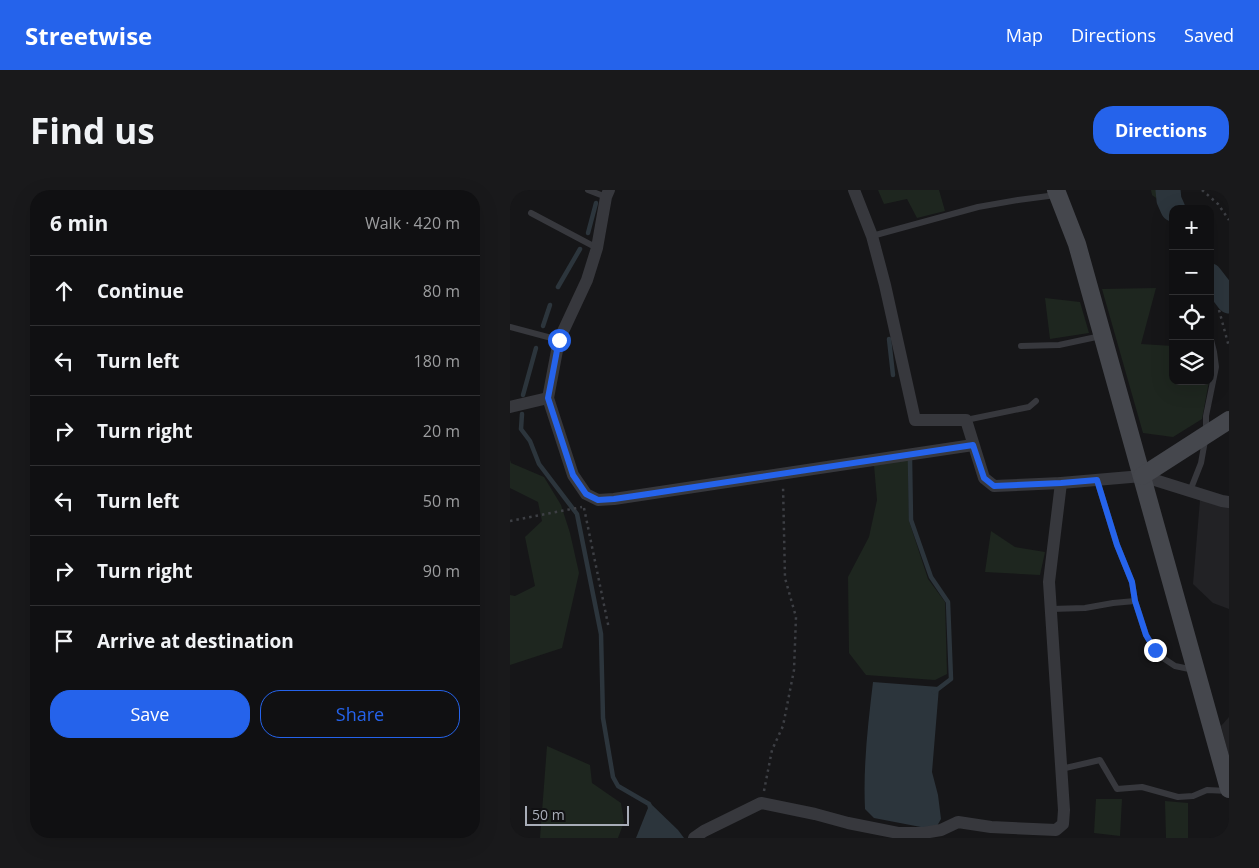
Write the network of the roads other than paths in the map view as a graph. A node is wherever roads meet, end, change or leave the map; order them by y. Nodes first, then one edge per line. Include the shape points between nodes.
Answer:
1 (588, 190) edge
2 (854, 190) edge
3 (1057, 192) edge
4 (608, 193) edge
5 (531, 212) dead end
6 (872, 236) junction
7 (596, 248) junction
8 (510, 327) edge
9 (1103, 335) junction
10 (559, 340) junction
11 (1211, 340) edge
12 (1020, 346) dead end
13 (548, 398) junction
14 (1036, 401) dead end
15 (510, 407) edge
16 (966, 420) junction
17 (1229, 420) edge
18 (1206, 435) junction
19 (973, 445) junction
20 (1142, 476) junction
21 (1097, 480) junction
22 (1061, 483) junction
23 (1190, 491) junction
24 (1229, 502) edge
25 (1135, 601) junction
26 (1050, 609) junction
27 (1195, 670) junction
28 (1061, 769) junction
29 (1229, 790) edge
30 (1056, 834) edge
31 (694, 838) edge

1 - 4 lane
2 - 6 street
3 - 6 lane via 978,206
3 - 9 street via 1077,244
4 - 7 street
5 - 7 lane
6 - 16 street via 915,420
7 - 10 street via 587,280
8 - 10 lane
9 - 12 lane via 1059,345
9 - 20 street
10 - 13 street
11 - 18 lane via 1216,367 1206,416
13 - 15 street
13 - 19 street via 573,475 586,494 598,500
14 - 16 lane via 1029,407
16 - 19 street
17 - 18 street
18 - 20 street
18 - 23 lane via 1201,463
19 - 22 street via 984,478 994,486
20 - 21 street
20 - 23 street
20 - 27 street
21 - 22 street
21 - 25 lane via 1132,582
22 - 26 street via 1049,582
23 - 24 street
25 - 26 lane
25 - 27 lane via 1146,635 1155,650 1175,666
26 - 28 street
27 - 29 street
28 - 29 lane via 1100,760 1117,789 1142,787 1178,797 1207,790
28 - 30 street via 1064,810 1062,824
30 - 31 street via 958,822 941,830 898,833 761,802

